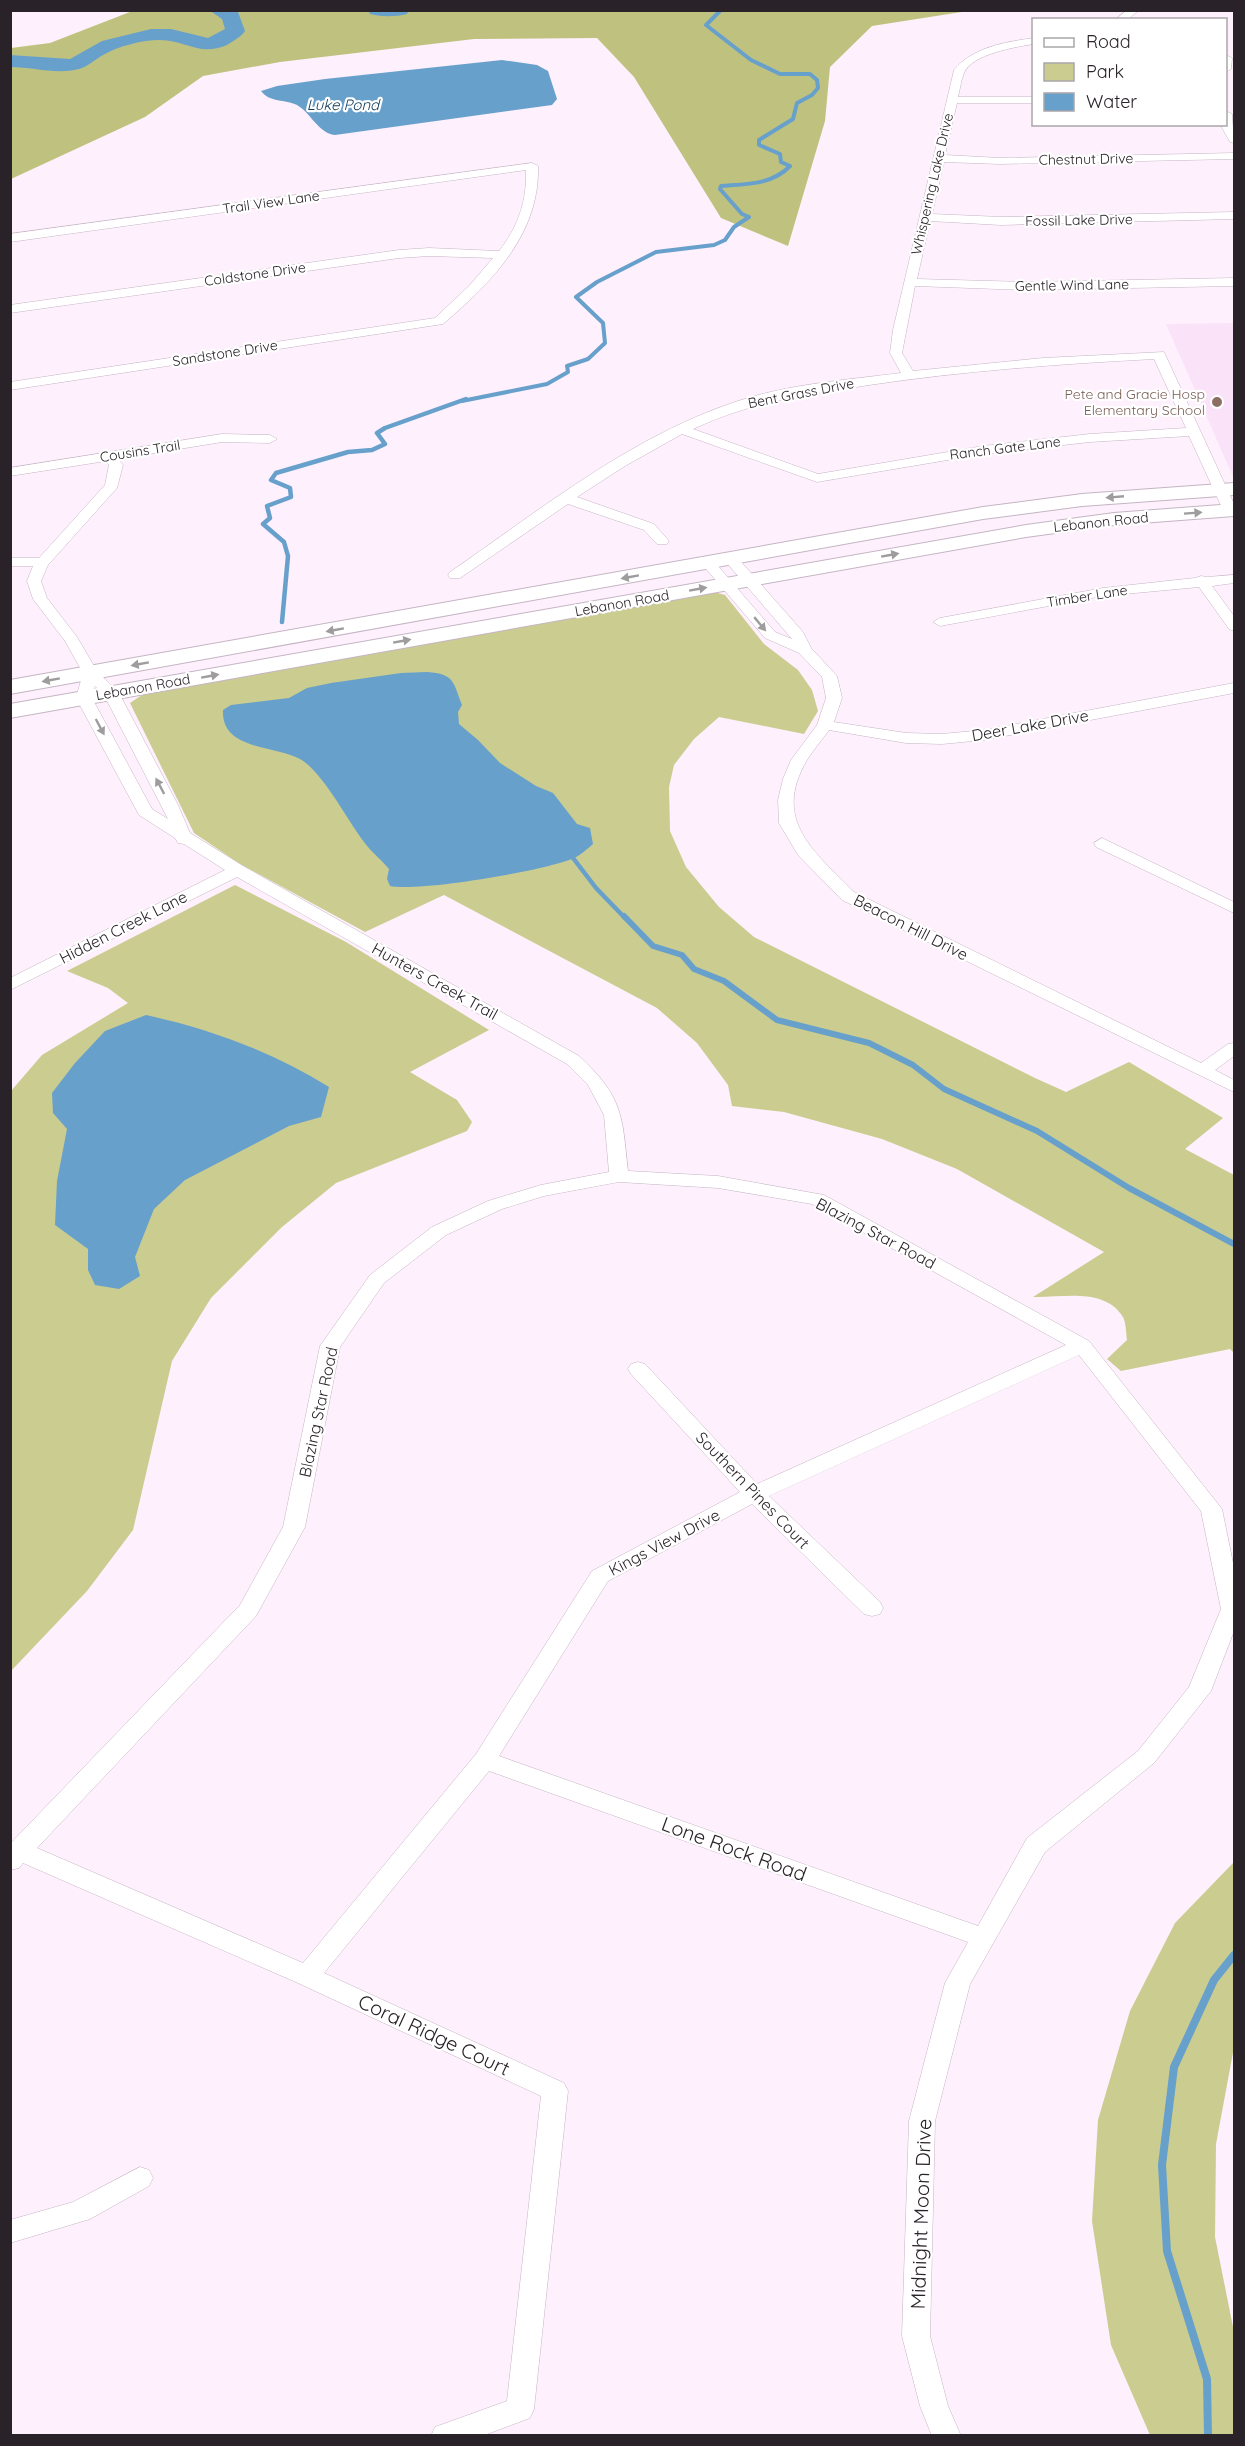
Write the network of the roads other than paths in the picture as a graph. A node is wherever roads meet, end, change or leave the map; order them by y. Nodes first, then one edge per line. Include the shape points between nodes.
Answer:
1 (1032, 41) edge
2 (951, 100) junction
3 (1032, 100) edge
4 (1227, 126) edge
5 (1234, 140) edge
6 (1234, 156) edge
7 (937, 158) junction
8 (1234, 216) edge
9 (924, 217) junction
10 (10, 238) edge
11 (501, 255) junction
12 (910, 282) junction
13 (1234, 282) edge
14 (10, 309) edge
15 (909, 375) junction
16 (10, 386) edge
17 (683, 430) junction
18 (1194, 432) junction
19 (270, 439) dead end
20 (110, 457) junction
21 (10, 472) edge
22 (1227, 489) edge
23 (568, 499) junction
24 (1232, 510) edge
25 (662, 541) dead end
26 (732, 559) junction
27 (10, 562) edge
28 (43, 562) junction
29 (708, 563) junction
30 (455, 575) dead end
31 (1234, 579) edge
32 (750, 580) junction
33 (1201, 580) junction
34 (726, 584) junction
35 (940, 622) dead end
36 (1234, 626) edge
37 (804, 650) junction
38 (91, 673) junction
39 (10, 687) edge
40 (1234, 688) edge
41 (111, 693) junction
42 (84, 698) junction
43 (10, 711) edge
44 (825, 725) junction
45 (184, 839) junction
46 (1102, 843) dead end
47 (237, 870) junction
48 (1234, 909) edge
49 (10, 985) edge
50 (1234, 1048) edge
51 (1202, 1071) junction
52 (1234, 1087) edge
53 (619, 1176) junction
54 (1082, 1346) junction
55 (638, 1369) dead end
56 (754, 1494) junction
57 (872, 1608) dead end
58 (484, 1760) junction
59 (15, 1856) edge
60 (984, 1938) junction
61 (307, 1976) junction
62 (140, 2178) dead end
63 (10, 2232) edge
64 (445, 2436) edge
65 (948, 2436) edge

1 - 2 street, Whispering Lake Drive via 1000,46 966,63 959,70
2 - 3 street
2 - 7 street, Whispering Lake Drive
4 - 5 street
6 - 7 street, Chestnut Drive via 1000,161
7 - 9 street, Whispering Lake Drive
8 - 9 street, Fossil Lake Drive via 1000,221
9 - 12 street, Whispering Lake Drive
10 - 11 street, Trail View Lane via 532,166 530,201 523,224
11 - 14 street, Coldstone Drive via 399,254
11 - 16 street, Sandstone Drive via 440,321
12 - 13 street, Gentle Wind Lane via 1026,286
12 - 15 street, Whispering Lake Drive via 896,353
15 - 17 street, Bent Grass Drive via 766,397
15 - 18 street, Bent Grass Drive via 1159,355
17 - 18 street, Ranch Gate Lane via 817,477 983,450
17 - 23 street, Bent Grass Drive via 617,465
18 - 22 street
19 - 20 street, Cousins Trail via 222,438
20 - 21 street, Cousins Trail
20 - 28 street via 116,465 112,485
22 - 24 street
22 -> 26 main road, Lebanon Road via 1033,506
23 - 25 street via 648,527
23 - 30 street, Bent Grass Drive
32 -> 24 main road, Lebanon Road via 1026,531 1114,519
26 - 29 main road, Lebanon Road
26 - 32 street, Beacon Hill Drive
27 - 28 street
28 - 38 street via 36,572 35,590
29 - 34 street, Beacon Hill Drive
29 -> 38 main road, Lebanon Road
31 - 33 street, Timber Lane
32 - 34 main road, Lebanon Road
32 - 37 street, Beacon Hill Drive via 798,635
33 - 35 street, Timber Lane via 1103,592
33 - 36 street
34 -> 37 street, Beacon Hill Drive via 770,635
41 -> 34 main road, Lebanon Road
37 - 44 street, Beacon Hill Drive via 829,676 834,699
38 -> 39 main road, Lebanon Road
38 - 41 street
38 - 42 street
40 - 44 street, Deer Lake Drive via 984,735 942,739 906,738
41 - 42 main road, Lebanon Road
45 -> 41 street
42 - 43 main road, Lebanon Road
42 -> 45 street, Hunters Creek Trail via 145,812
44 - 51 street, Beacon Hill Drive via 799,760 786,800 787,823 804,851 827,877 848,896
45 - 47 street, Hunters Creek Trail
46 - 48 street
47 - 49 street, Hidden Creek Lane
47 - 53 street, Hunters Creek Trail via 573,1060 596,1082 613,1116
50 - 51 street
51 - 52 street, Beacon Hill Drive
53 - 54 street, Blazing Star Road via 718,1182 817,1199
53 - 59 street, Blazing Star Road via 495,1205 439,1232 377,1279 330,1346 294,1527 248,1610
54 - 56 street, Kings View Drive
54 - 60 street, Midnight Moon Drive via 1211,1509 1232,1609 1199,1691 1146,1757 1036,1845
55 - 56 street, Southern Pines Court
56 - 57 street, Southern Pines Court
56 - 58 street, Kings View Drive via 600,1576
58 - 60 street, Lone Rock Road
58 - 61 street, Kings View Drive
59 - 61 street, Coral Ridge Court
60 - 65 street, Midnight Moon Drive via 958,1983 922,2121 916,2336 934,2406
61 - 64 street, Coral Ridge Court via 555,2091 520,2409
62 - 63 street via 80,2211

